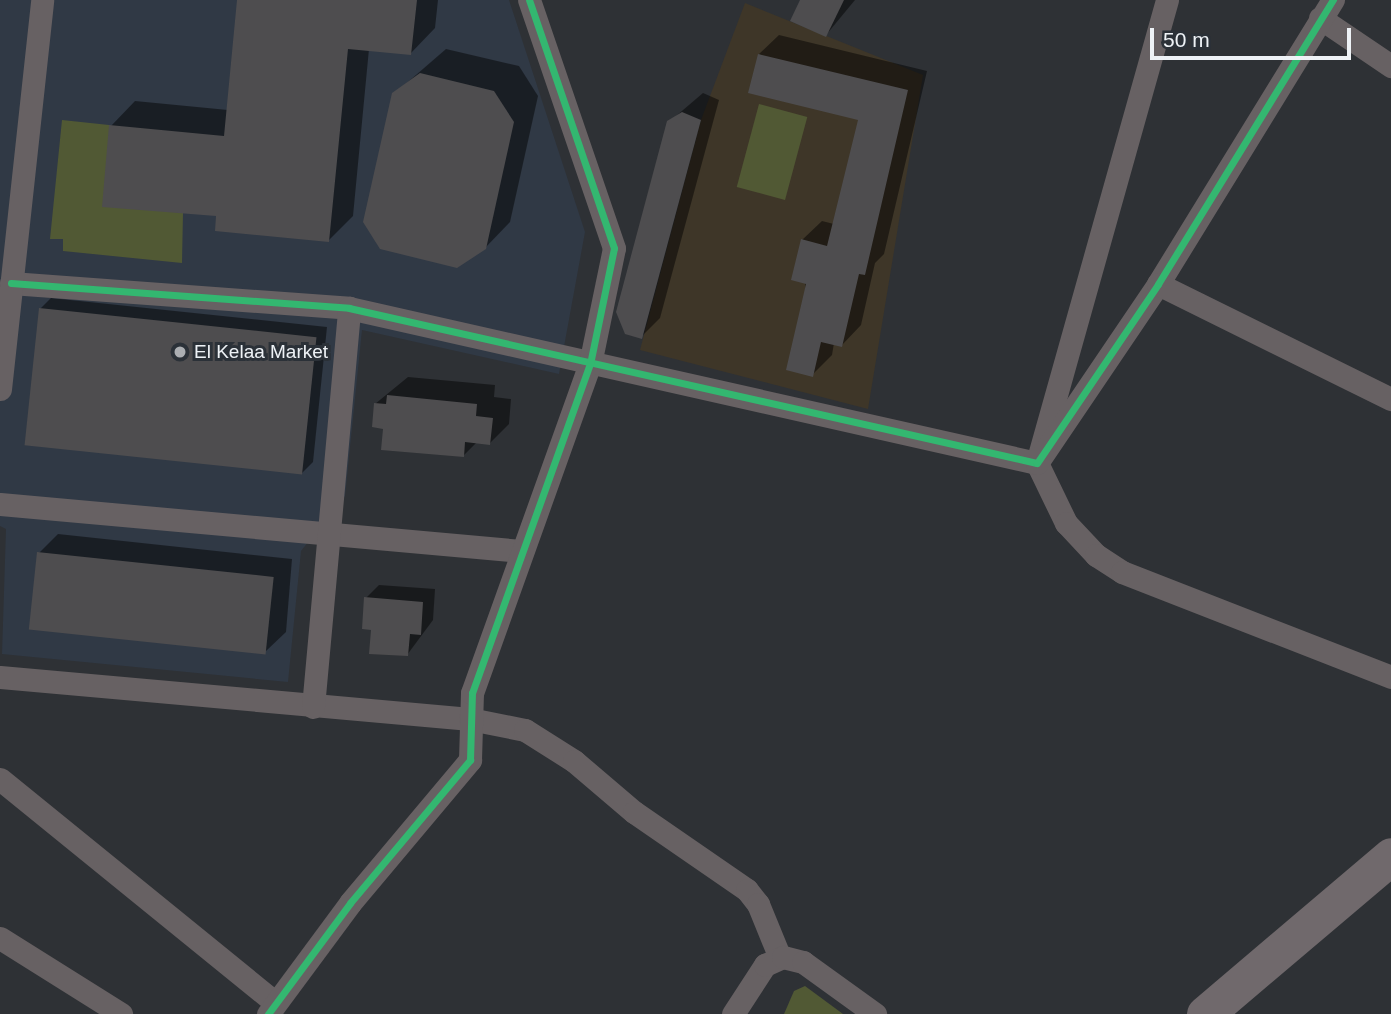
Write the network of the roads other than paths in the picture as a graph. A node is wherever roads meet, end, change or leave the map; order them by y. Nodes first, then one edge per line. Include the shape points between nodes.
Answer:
1 (42, 0) edge
2 (530, 0) edge
3 (1167, 0) edge
4 (1326, 9) edge
5 (1391, 66) edge
6 (11, 283) junction
7 (1158, 284) junction
8 (349, 308) junction
9 (590, 364) junction
10 (0, 389) edge
11 (1391, 399) edge
12 (1037, 463) junction
13 (0, 504) edge
14 (326, 530) junction
15 (520, 551) junction
16 (0, 677) edge
17 (1391, 677) edge
18 (313, 707) junction
19 (470, 719) junction
20 (0, 779) edge
21 (1391, 856) edge
22 (0, 938) edge
23 (780, 958) junction
24 (272, 1008) edge
25 (121, 1014) edge
26 (733, 1014) edge
27 (875, 1014) edge
28 (1205, 1014) edge

1 - 6 street
2 - 9 street via 614,248
3 - 12 street
4 - 5 street
4 - 7 street
6 - 8 street
6 - 10 street
7 - 11 street
7 - 12 street
8 - 9 street
8 - 14 street
9 - 12 street
9 - 15 street
12 - 17 street via 1066,523 1096,555 1122,572
13 - 14 street
14 - 15 street
14 - 18 street
15 - 19 street via 472,693
16 - 18 street
18 - 19 street
19 - 23 street via 525,730 574,761 635,812 747,890 758,904
19 - 24 street via 470,760 350,903
20 - 24 street
21 - 28 main road
22 - 25 street
23 - 26 street via 765,965
23 - 27 street via 803,962

